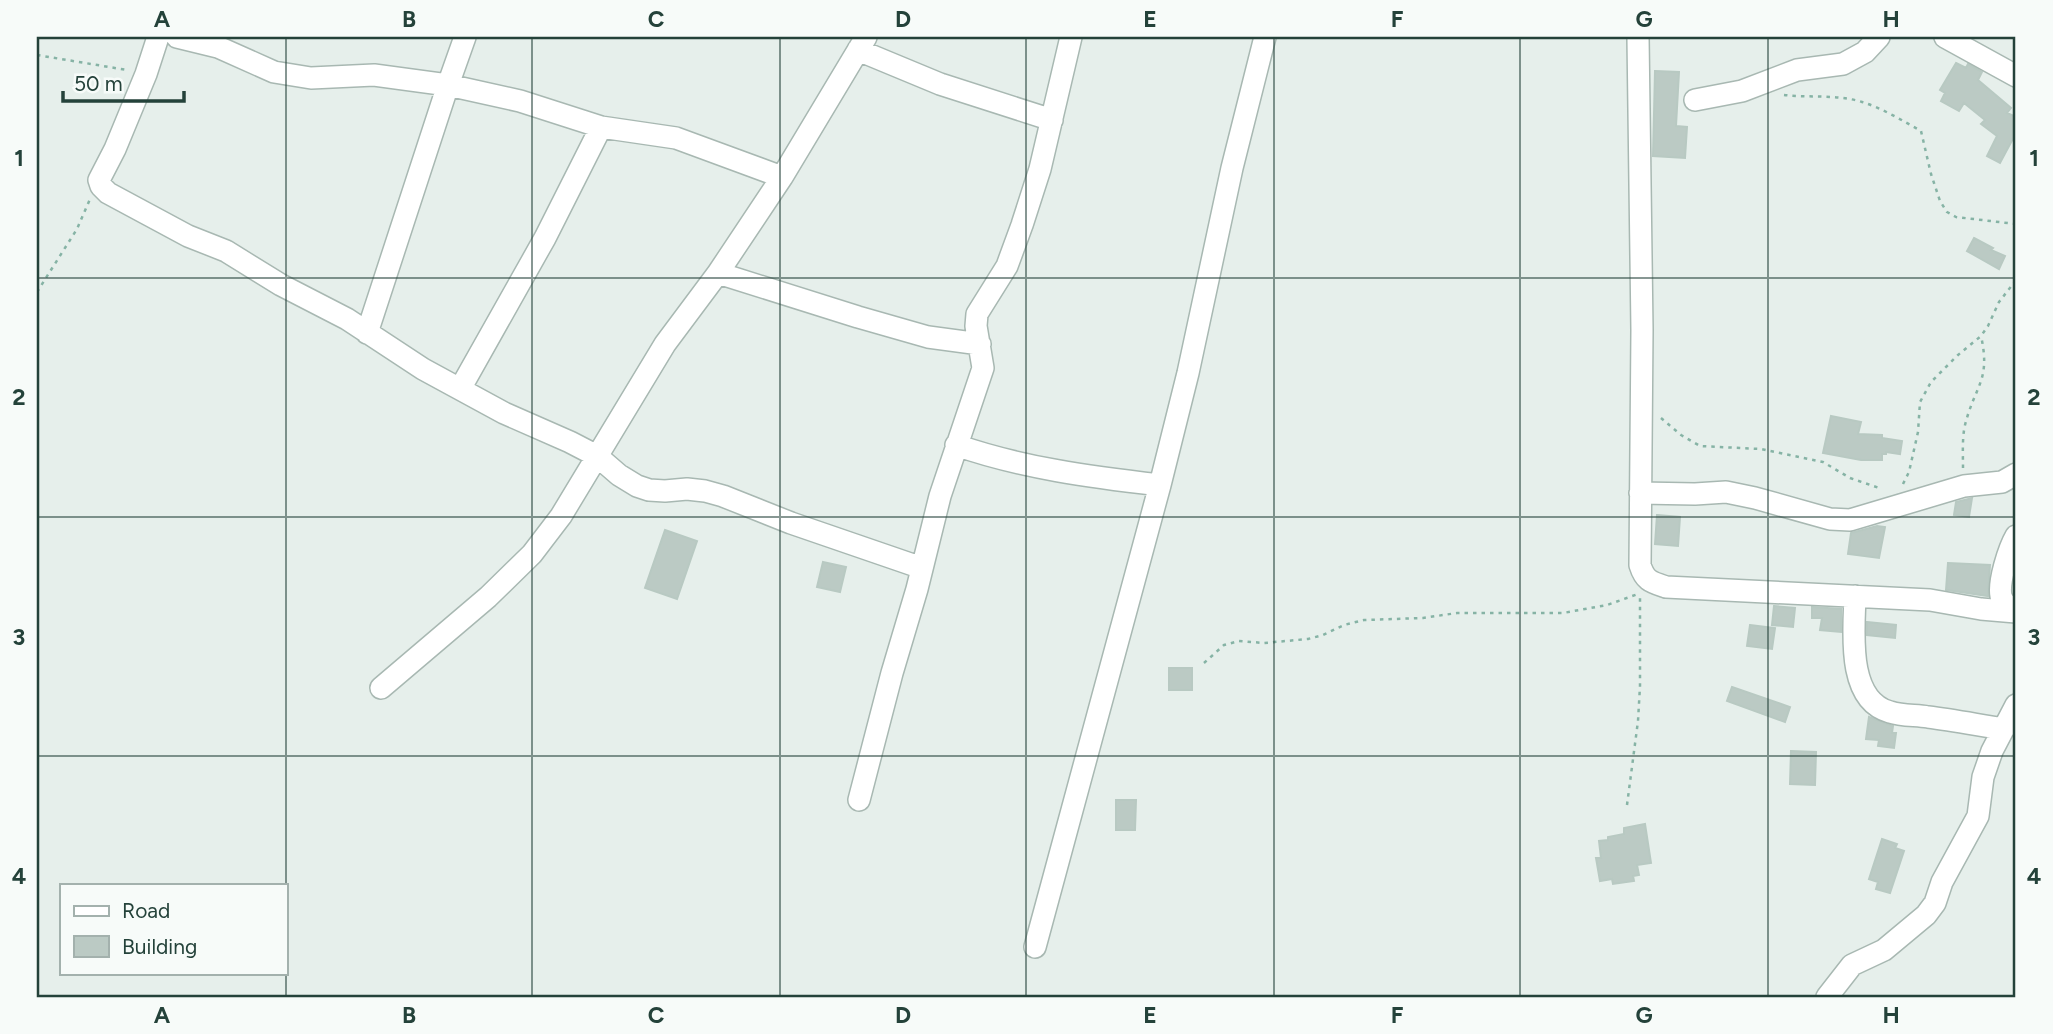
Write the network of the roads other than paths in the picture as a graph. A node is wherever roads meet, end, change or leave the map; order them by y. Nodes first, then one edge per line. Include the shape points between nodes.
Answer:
1 (158, 37) edge
2 (177, 37) edge
3 (465, 37) edge
4 (1071, 37) edge
5 (1265, 37) edge
6 (1638, 37) edge
7 (1879, 37) edge
8 (1945, 37) edge
9 (862, 43) edge
10 (2016, 76) edge
11 (448, 85) junction
12 (1695, 100) dead end
13 (1052, 120) junction
14 (601, 127) junction
15 (782, 177) junction
16 (718, 273) junction
17 (367, 332) junction
18 (980, 344) junction
19 (460, 389) junction
20 (956, 445) junction
21 (597, 456) junction
22 (2016, 474) edge
23 (1160, 485) junction
24 (1640, 493) junction
25 (2016, 536) edge
26 (922, 568) junction
27 (1856, 596) junction
28 (2016, 612) edge
29 (381, 688) dead end
30 (2016, 705) edge
31 (2004, 729) junction
32 (859, 800) dead end
33 (1035, 947) dead end
34 (1827, 997) edge

1 - 17 street via 99,180 101,186
2 - 11 street via 218,47 274,72 311,78 374,75
3 - 11 street
4 - 13 street
5 - 23 street
6 - 24 street
7 - 12 street via 1843,64 1797,70 1742,91
8 - 10 street
9 - 13 street via 940,84
9 - 15 street
11 - 14 street via 520,101
11 - 17 street
13 - 18 street via 1007,266 976,314
14 - 15 street via 676,138
14 - 19 street via 545,239
15 - 16 street
16 - 18 street via 928,337
16 - 21 street via 665,344
17 - 19 street
18 - 20 street via 983,368
19 - 21 street
20 - 23 street via 1016,463
20 - 26 street
21 - 26 street via 637,486 714,494
21 - 29 street via 532,554
22 - 24 street via 2002,482 1897,500 1850,520 1726,492
23 - 33 street
24 - 27 street via 1640,565 1651,582 1666,587
25 - 28 street via 2000,593
26 - 32 street
27 - 28 street
27 - 31 street via 1855,666 1869,698 1880,708
30 - 31 street
31 - 34 street via 1983,777 1978,816 1935,903 1884,950 1852,965

